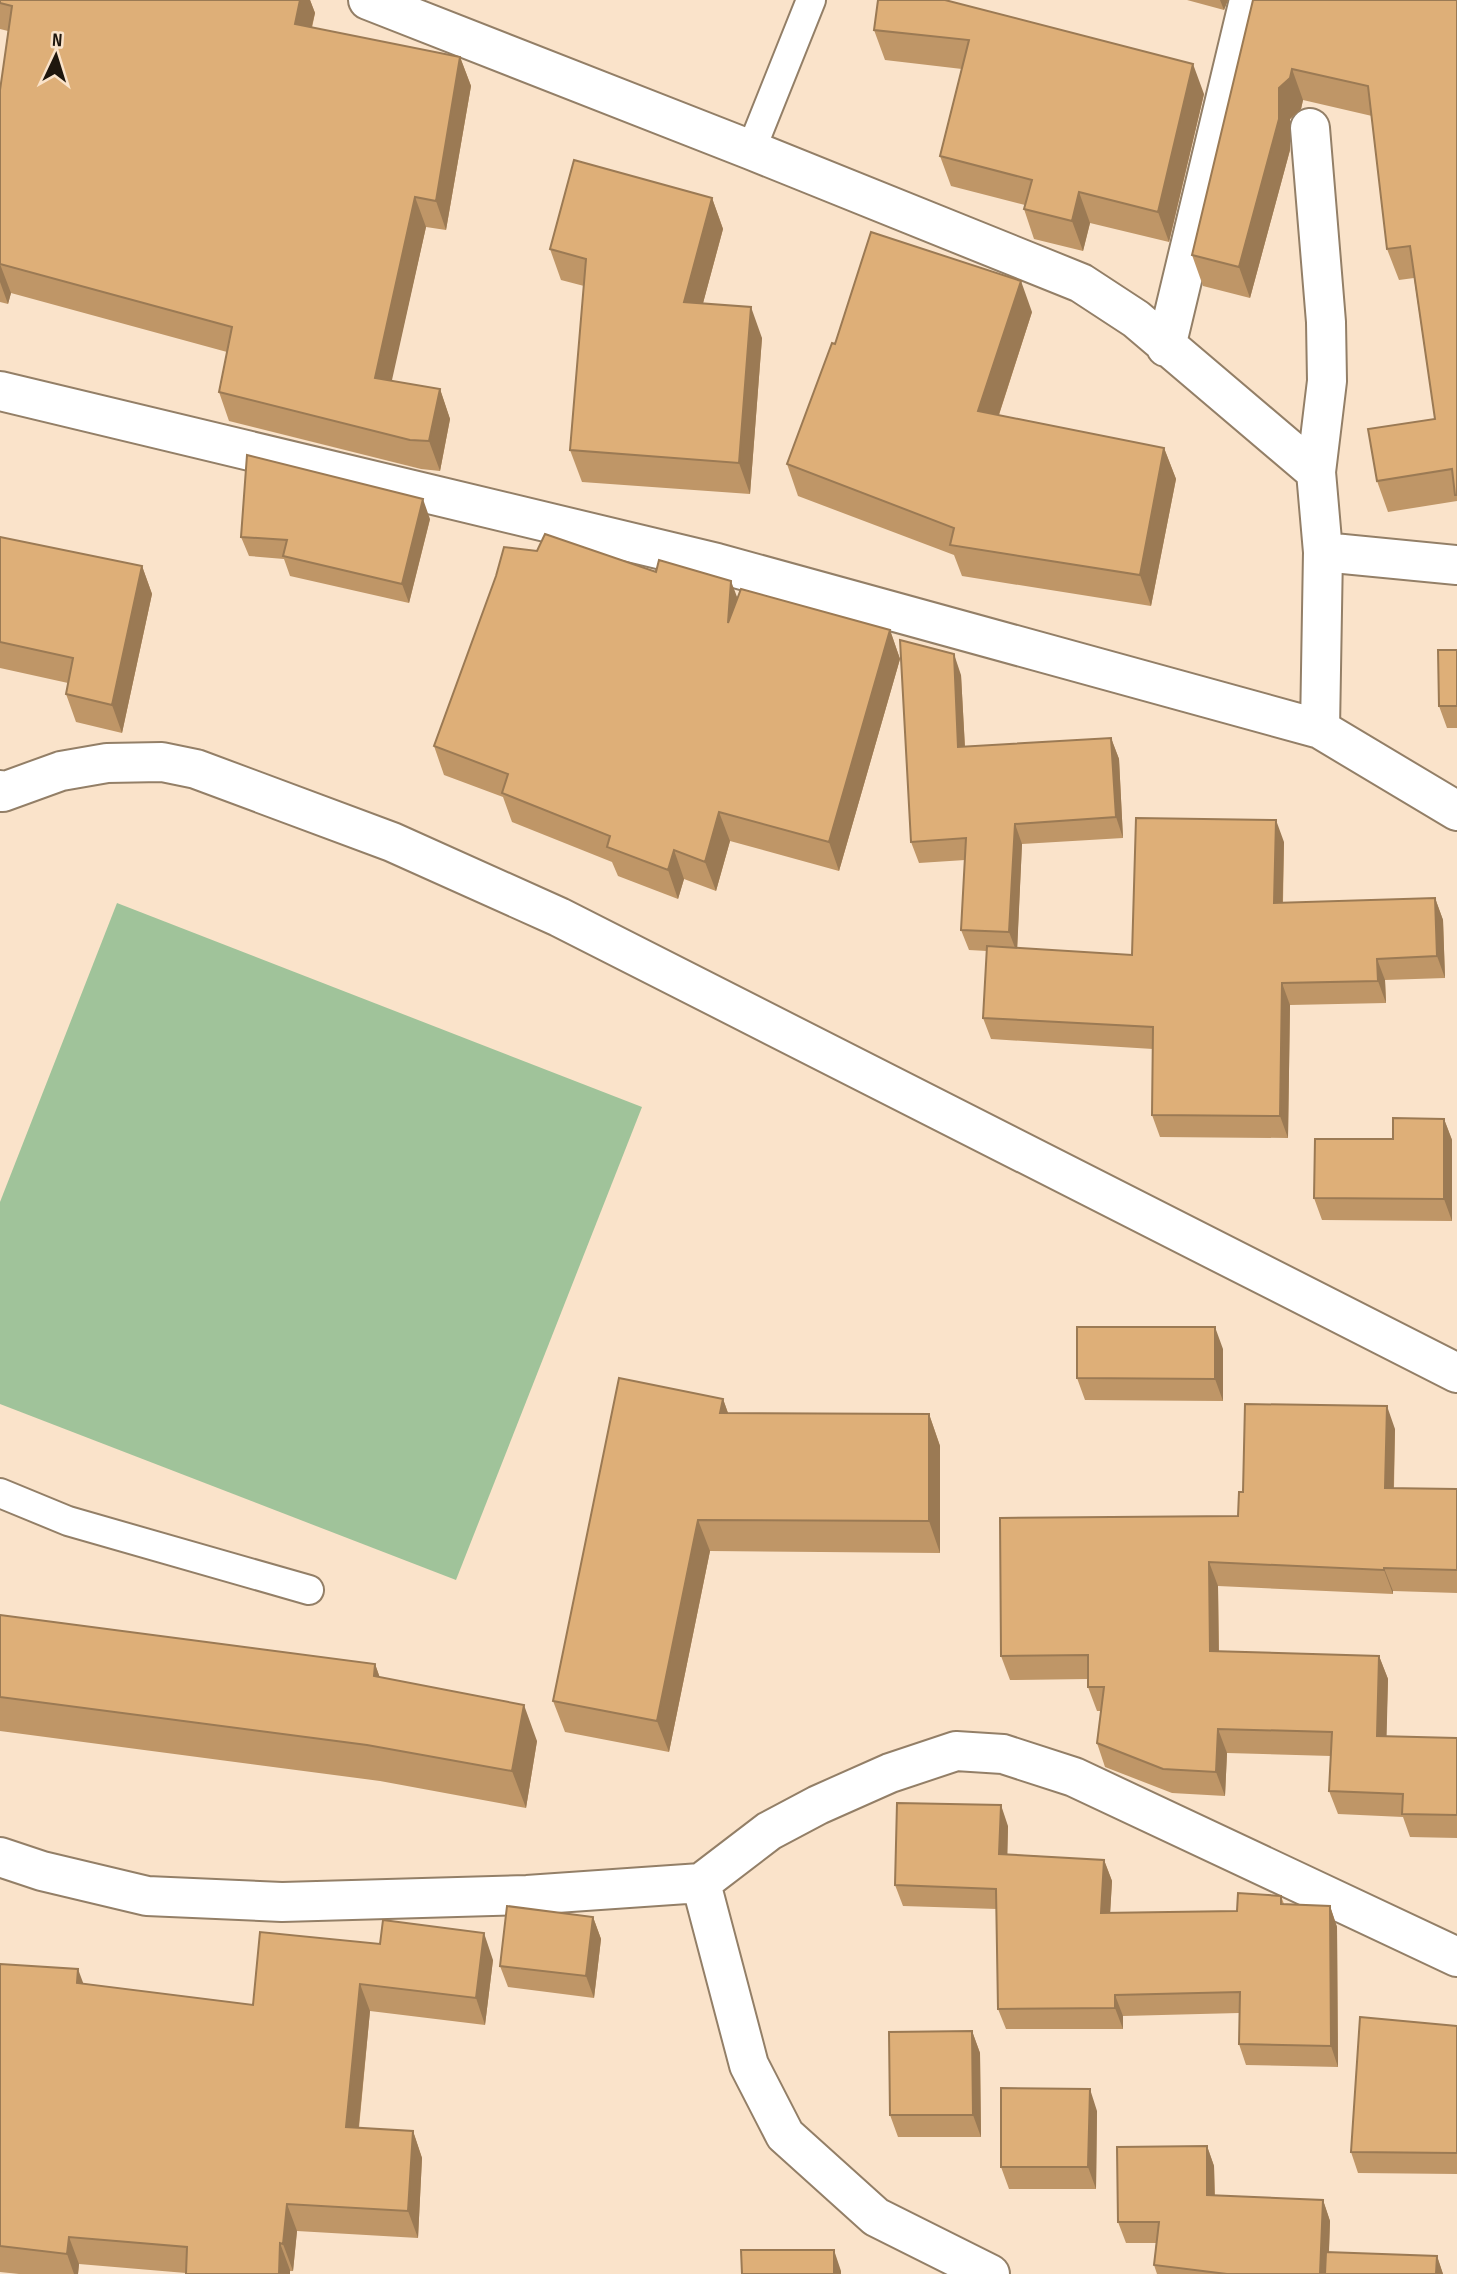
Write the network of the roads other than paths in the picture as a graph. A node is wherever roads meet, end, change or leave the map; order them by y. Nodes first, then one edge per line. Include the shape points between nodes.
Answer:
1 (369, 0) edge
2 (811, 0) edge
3 (1249, 0) edge
4 (1310, 128) dead end
5 (751, 150) junction
6 (1166, 346) junction
7 (0, 391) edge
8 (1316, 472) junction
9 (1323, 552) junction
10 (1457, 565) edge
11 (1320, 729) junction
12 (1, 793) edge
13 (1457, 811) edge
14 (1457, 1373) edge
15 (0, 1493) edge
16 (309, 1590) dead end
17 (0, 1857) edge
18 (701, 1883) junction
19 (1457, 1957) edge
20 (990, 2274) edge

1 - 5 street
2 - 5 lane
3 - 6 street
4 - 8 street via 1327,369
5 - 6 street via 1080,284 1136,318
6 - 8 street
7 - 11 street via 717,563
8 - 9 street
9 - 10 street
9 - 11 street
11 - 13 street
12 - 14 street via 61,771 107,763 162,762 196,769 392,842 559,917
15 - 16 lane via 68,1521
17 - 18 street via 147,1896 282,1902 527,1895
18 - 19 street via 769,1831 890,1773 956,1751 1003,1754 1074,1777
18 - 20 street via 749,2065 785,2135 876,2217

